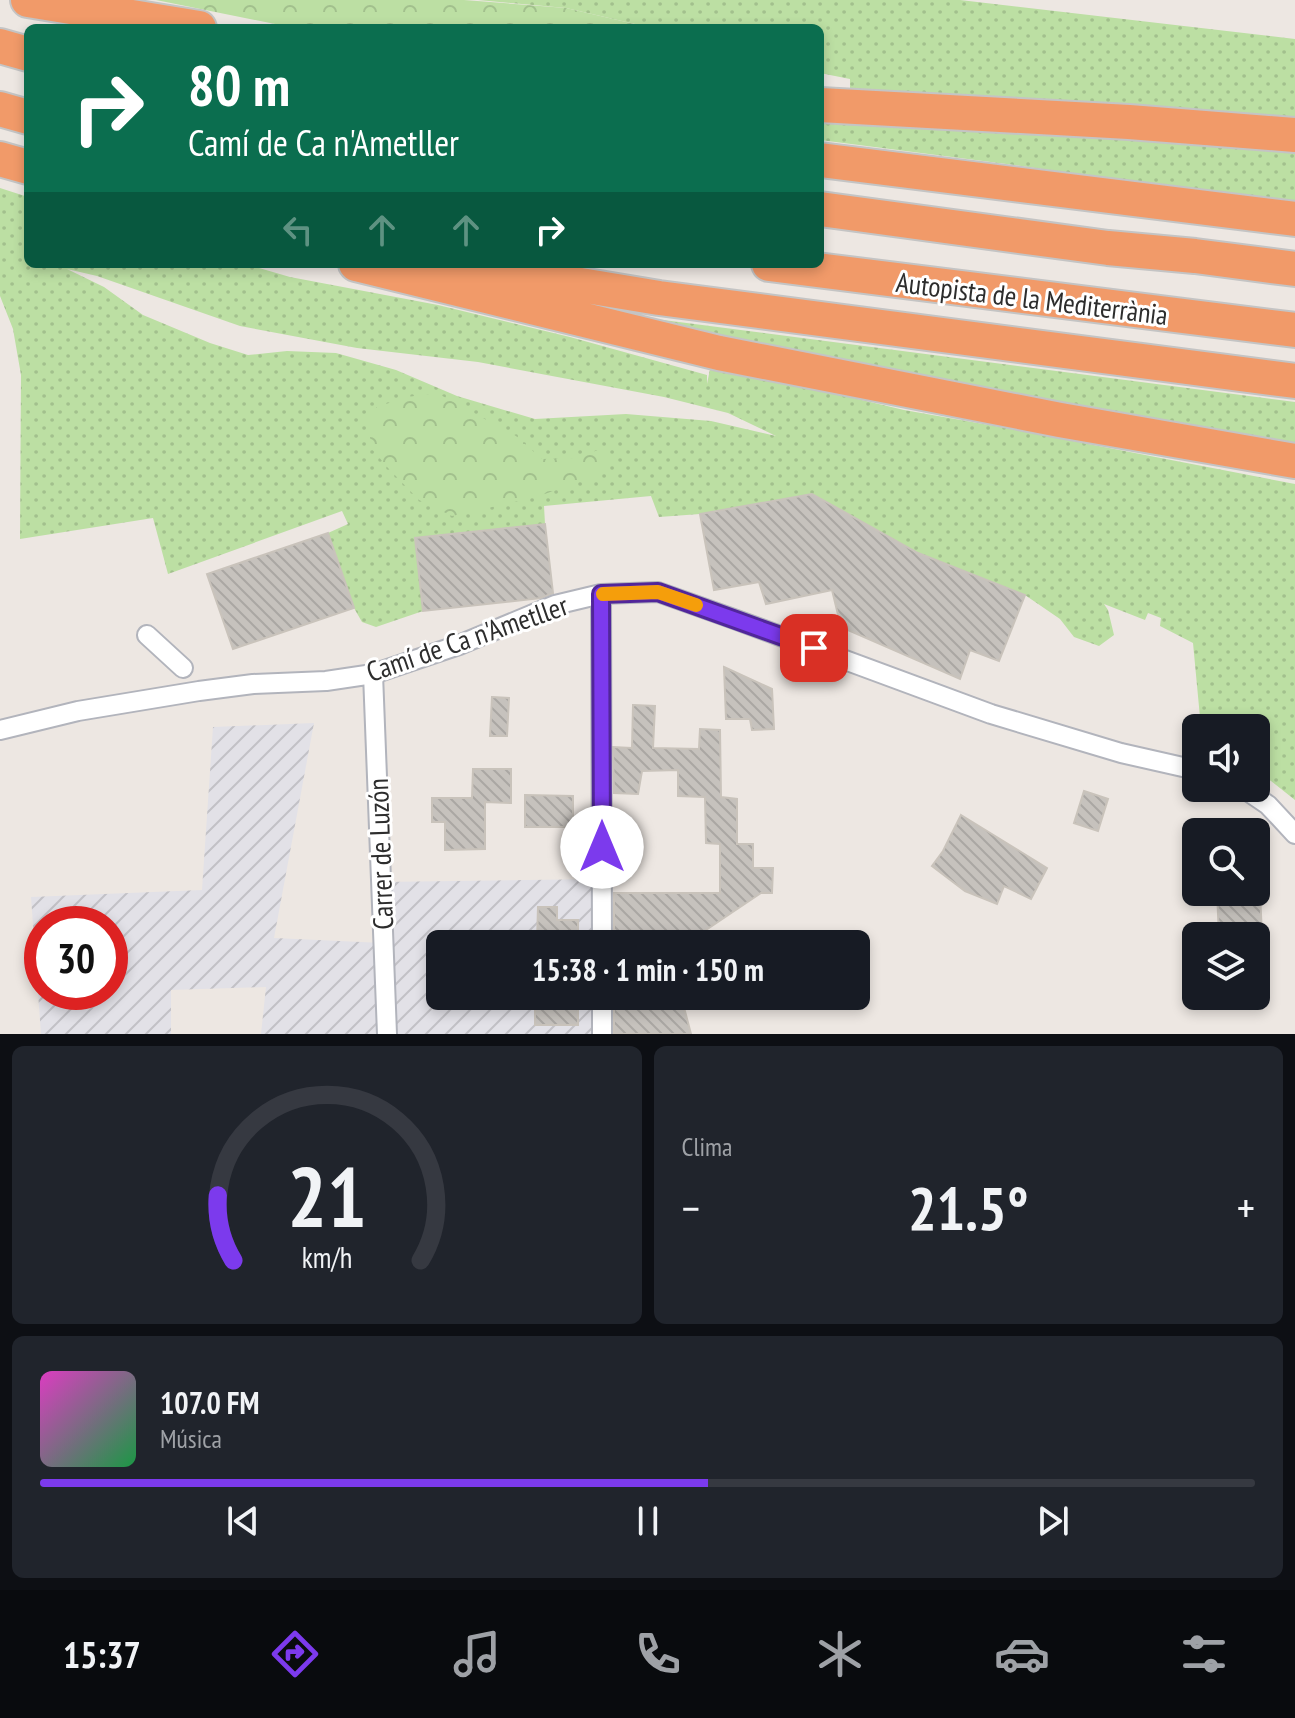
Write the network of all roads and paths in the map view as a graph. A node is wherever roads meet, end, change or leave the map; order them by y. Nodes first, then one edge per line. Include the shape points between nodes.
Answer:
1 (26, 0) edge
2 (110, 24) edge
3 (174, 24) edge
4 (0, 46) edge
5 (24, 53) edge
6 (824, 105) edge
7 (0, 109) edge
8 (24, 116) edge
9 (1295, 135) edge
10 (0, 159) edge
11 (824, 160) edge
12 (24, 166) edge
13 (824, 210) edge
14 (1295, 219) edge
15 (372, 268) edge
16 (478, 268) edge
17 (801, 268) edge
18 (1295, 269) edge
19 (1295, 330) edge
20 (1295, 381) edge
21 (1295, 461) edge
22 (601, 594) junction
23 (147, 635) dead end
24 (183, 668) dead end
25 (373, 674) junction
26 (0, 730) edge
27 (1182, 767) edge
28 (1264, 802) edge
29 (1295, 834) edge
30 (602, 930) edge
31 (602, 1010) edge
32 (387, 1034) edge
33 (602, 1034) edge

1 - 2 highway
1 - 3 highway
4 - 5 highway
6 - 9 highway
7 - 8 highway
10 - 12 highway
11 - 14 highway
13 - 18 highway
15 - 21 highway via 719,353
16 - 20 highway via 659,298
17 - 19 highway, Autopista de la Mediterrània
22 - 25 street, Camí de Ca n'Ametller via 555,605
22 - 27 street, Camí de Ca n'Ametller via 658,592 991,714
22 - 30 street
23 - 24 street
25 - 26 street, Camí de Ca n'Ametller via 199,691
25 - 32 street, Carrer de Luzón
28 - 29 street
31 - 33 street

